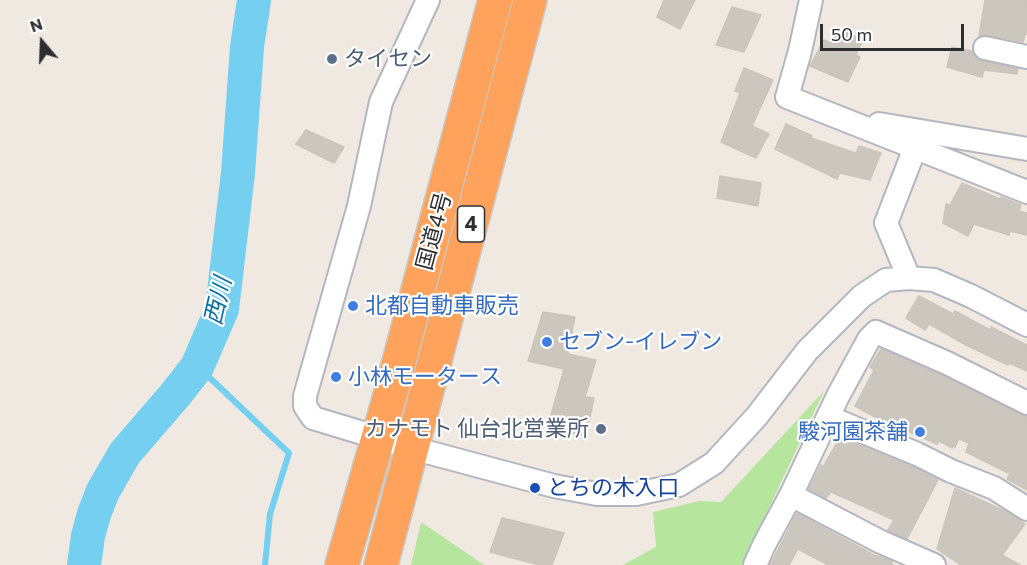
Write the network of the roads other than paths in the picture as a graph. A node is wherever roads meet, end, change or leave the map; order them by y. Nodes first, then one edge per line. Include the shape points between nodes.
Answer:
1 (428, 0) edge
2 (495, 0) edge
3 (530, 0) edge
4 (811, 0) edge
5 (985, 48) dead end
6 (1027, 57) edge
7 (840, 118) junction
8 (915, 148) junction
9 (1027, 149) edge
10 (1027, 192) edge
11 (909, 278) junction
12 (1027, 325) edge
13 (1027, 403) edge
14 (828, 417) junction
15 (377, 437) junction
16 (412, 448) junction
17 (791, 495) junction
18 (1027, 509) edge
19 (342, 565) edge
20 (381, 565) edge
21 (755, 565) edge
22 (934, 565) edge

1 - 15 street via 381,102 359,206 305,396 305,406 313,418
2 - 15 highway, 国道4号 / 4
3 - 16 highway, 国道4号 / 4
4 - 7 street via 787,97
5 - 6 street
7 - 8 street
7 - 9 street
8 - 10 street
8 - 11 street via 886,223
11 - 12 street via 934,280
11 - 16 street via 886,280 862,296 807,351 757,416 714,463 679,485 636,494 597,495
13 - 14 street via 876,332
14 - 17 street
14 - 18 street via 994,488
15 - 16 street
15 - 19 highway, 国道4号 / 4
16 - 20 highway, 国道4号 / 4
17 - 21 street
17 - 22 street

